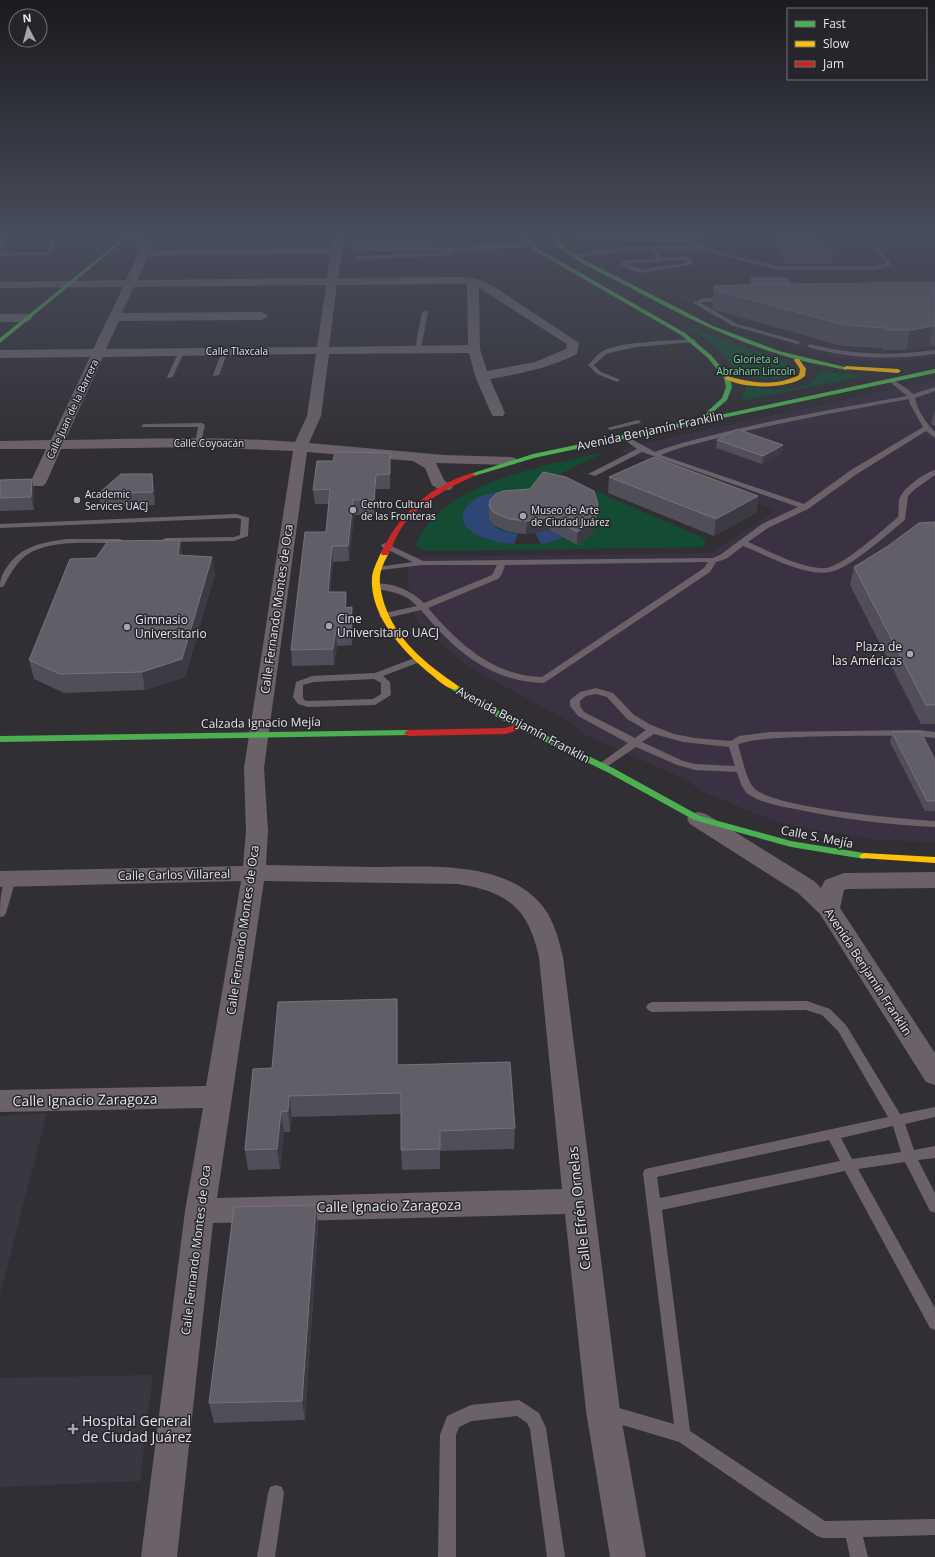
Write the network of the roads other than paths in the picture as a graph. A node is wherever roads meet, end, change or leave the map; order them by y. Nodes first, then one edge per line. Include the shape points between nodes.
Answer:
1 (41, 307) edge
2 (119, 307) edge
3 (328, 307) edge
4 (473, 307) edge
5 (517, 307) edge
6 (633, 307) edge
7 (671, 307) edge
8 (702, 307) edge
9 (425, 312) dead end
10 (262, 316) dead end
11 (114, 317) junction
12 (0, 318) edge
13 (27, 318) junction
14 (735, 325) junction
15 (715, 330) junction
16 (0, 341) edge
17 (693, 341) junction
18 (798, 342) dead end
19 (810, 346) dead end
20 (418, 349) junction
21 (474, 349) junction
22 (321, 350) junction
23 (225, 351) junction
24 (826, 351) junction
25 (98, 352) junction
26 (181, 352) junction
27 (935, 352) edge
28 (0, 354) edge
29 (797, 360) junction
30 (815, 364) junction
31 (935, 370) edge
32 (216, 375) dead end
33 (482, 376) junction
34 (170, 377) dead end
35 (727, 378) junction
36 (617, 380) dead end
37 (892, 381) junction
38 (935, 389) edge
39 (912, 397) junction
40 (498, 413) dead end
41 (706, 420) junction
42 (638, 422) dead end
43 (144, 426) dead end
44 (622, 426) junction
45 (610, 428) dead end
46 (927, 428) junction
47 (635, 434) junction
48 (624, 436) junction
49 (935, 436) edge
50 (198, 442) junction
51 (55, 444) junction
52 (0, 445) edge
53 (301, 446) junction
54 (642, 449) junction
55 (656, 455) junction
56 (417, 457) junction
57 (510, 461) junction
58 (935, 472) edge
59 (592, 474) dead end
60 (38, 483) dead end
61 (444, 487) junction
62 (805, 507) junction
63 (0, 526) edge
64 (154, 540) edge
65 (130, 541) edge
66 (744, 543) junction
67 (385, 546) junction
68 (713, 560) junction
69 (502, 562) junction
70 (422, 563) junction
71 (377, 569) junction
72 (0, 585) edge
73 (376, 586) junction
74 (423, 607) junction
75 (383, 616) junction
76 (418, 660) junction
77 (376, 676) junction
78 (522, 726) junction
79 (653, 730) junction
80 (259, 735) junction
81 (935, 735) edge
82 (0, 739) edge
83 (636, 743) junction
84 (734, 744) junction
85 (602, 766) junction
86 (741, 769) junction
87 (697, 818) junction
88 (935, 824) edge
89 (935, 860) edge
90 (254, 873) junction
91 (6, 879) edge
92 (935, 880) edge
93 (492, 882) joint
94 (828, 908) junction
95 (0, 913) edge
96 (652, 1007) dead end
97 (935, 1075) edge
98 (218, 1098) junction
99 (0, 1101) edge
100 (935, 1112) edge
101 (897, 1120) junction
102 (832, 1134) junction
103 (935, 1152) edge
104 (909, 1156) junction
105 (849, 1164) junction
106 (578, 1201) junction
107 (655, 1204) junction
108 (935, 1207) edge
109 (200, 1211) junction
110 (935, 1323) edge
111 (603, 1411) junction
112 (684, 1435) junction
113 (276, 1493) dead end
114 (935, 1527) edge
115 (853, 1530) junction
116 (159, 1557) edge
117 (266, 1557) edge
118 (447, 1557) edge
119 (556, 1557) edge
120 (628, 1557) edge
121 (859, 1557) edge

1 - 13 main road
2 - 11 street, Calle Juan de la Barrera
3 - 22 street, Calle Fernando Montes de Oca
4 - 21 street
5 - 33 street via 573,343 572,351 534,366
6 - 17 main road
7 - 15 main road
8 - 14 lane
9 - 20 lane
10 - 11 street
11 - 25 street, Calle Juan de la Barrera
12 - 13 street
13 - 16 main road
14 - 15 lane
14 - 18 lane
15 - 29 main road
17 - 35 main road
17 - 36 lane via 625,347 604,353 591,365 597,372
19 - 24 lane
20 - 21 street, Calle Tlaxcala
20 - 22 street, Calle Tlaxcala
21 - 33 street
22 - 23 street, Calle Tlaxcala
22 - 53 street, Calle Fernando Montes de Oca via 314,416
23 - 26 street, Calle Tlaxcala
23 - 32 lane
24 - 27 lane via 873,357
24 - 30 lane
25 - 26 street, Calle Tlaxcala
25 - 28 street, Calle Tlaxcala
25 - 51 street, Calle Juan de la Barrera
26 - 34 lane
29 - 30 main road
29 - 35 main road via 804,372 802,376 790,382 762,385
30 - 31 main road via 881,371
31 - 37 main road, Avenida Benjamín Franklin
33 - 40 street
35 - 41 main road via 728,393
37 - 39 lane via 904,388
37 - 41 main road, Avenida Benjamín Franklin
38 - 39 lane
39 - 46 lane via 913,404
39 - 55 lane via 743,430 672,448
41 - 47 main road, Avenida Benjamín Franklin
42 - 44 lane
43 - 50 lane via 202,425
44 - 45 lane
44 - 47 lane
46 - 49 lane
46 - 62 lane via 854,472
47 - 48 main road, Avenida Benjamín Franklin
48 - 54 lane
48 - 57 main road, Avenida Benjamín Franklin
50 - 51 street, Calle Coyoacán
50 - 53 street, Calle Coyoacán
51 - 52 street, Calle Coyoacán
51 - 60 street, Calle Juan de la Barrera
53 - 56 street, Calle Coyoacán
53 - 80 street, Calle Fernando Montes de Oca
54 - 55 lane
54 - 59 lane
55 - 62 lane
56 - 57 street, Calle Coyoacán
56 - 61 street, Calle Coyoacán via 434,467 436,482
57 - 61 main road, Avenida Benjamín Franklin
58 - 66 lane via 907,492 902,502 902,518 835,568 822,571 810,569
61 - 67 main road, Avenida Benjamín Franklin via 408,515
62 - 66 lane via 765,526
63 - 64 lane via 236,516 245,518 244,536 234,539
65 - 72 lane via 66,542 32,549 20,556
66 - 68 lane
67 - 70 lane
67 - 71 main road, Avenida Benjamín Franklin
68 - 69 lane
68 - 74 lane via 707,570 544,680 520,680 466,653 443,632
69 - 70 lane
69 - 74 lane via 495,577
70 - 71 lane
71 - 73 main road, Avenida Benjamín Franklin
73 - 74 lane via 400,589 414,597
73 - 75 main road, Avenida Benjamín Franklin
74 - 75 lane
75 - 76 main road, Avenida Benjamín Franklin via 397,638
76 - 77 lane
76 - 78 main road, Avenida Benjamín Franklin via 447,684
77 - 77 lane via 385,682 386,696 376,702 308,704 301,702 298,697 300,684 312,678
78 - 80 main road, Calzada Ignacio Mejía via 506,731 485,732
78 - 85 main road, Avenida Benjamín Franklin
79 - 83 lane
79 - 83 lane via 635,720 616,698 606,692 583,694 576,700 575,706 581,714
79 - 84 lane via 674,738 696,742
80 - 82 main road, Calzada Ignacio Mejía
80 - 90 street, Calle Fernando Montes de Oca via 254,768 257,831
81 - 84 lane via 769,735 739,739
83 - 85 lane
83 - 86 lane via 694,767
84 - 86 lane
85 - 87 main road, Avenida Benjamín Franklin
86 - 88 lane via 751,791 767,799 821,812
87 - 89 main road, Calle S. Mejía via 769,839 834,854 902,861
87 - 94 street, Avenida Benjamín Franklin via 806,887
90 - 91 street, Calle Carlos Villareal
90 - 93 street, Calle Carlos Villareal via 444,875 469,876
90 - 98 street, Calle Fernando Montes de Oca
91 - 95 lane
92 - 94 street via 844,880 833,886
93 - 106 street, Calle Efrén Ornelas via 514,893 531,909 544,929 551,957
94 - 97 street, Avenida Benjamín Franklin
96 - 101 lane via 807,1005 826,1012 842,1028
98 - 99 street, Calle Ignacio Zaragoza
98 - 109 street, Calle Fernando Montes de Oca
100 - 101 lane
101 - 102 lane
101 - 104 lane
102 - 105 lane
102 - 107 lane via 650,1173
103 - 104 lane
104 - 105 lane
104 - 108 lane
105 - 107 lane
105 - 110 lane
106 - 109 street, Calle Ignacio Zaragoza
106 - 111 street, Calle Efrén Ornelas
107 - 112 lane
109 - 116 street, Calle Fernando Montes de Oca
111 - 112 lane
111 - 120 street, Calle Efrén Ornelas
112 - 115 lane via 823,1530
113 - 117 lane
114 - 115 lane
115 - 121 lane
118 - 119 lane via 448,1435 453,1422 471,1413 519,1408 533,1418 538,1428

